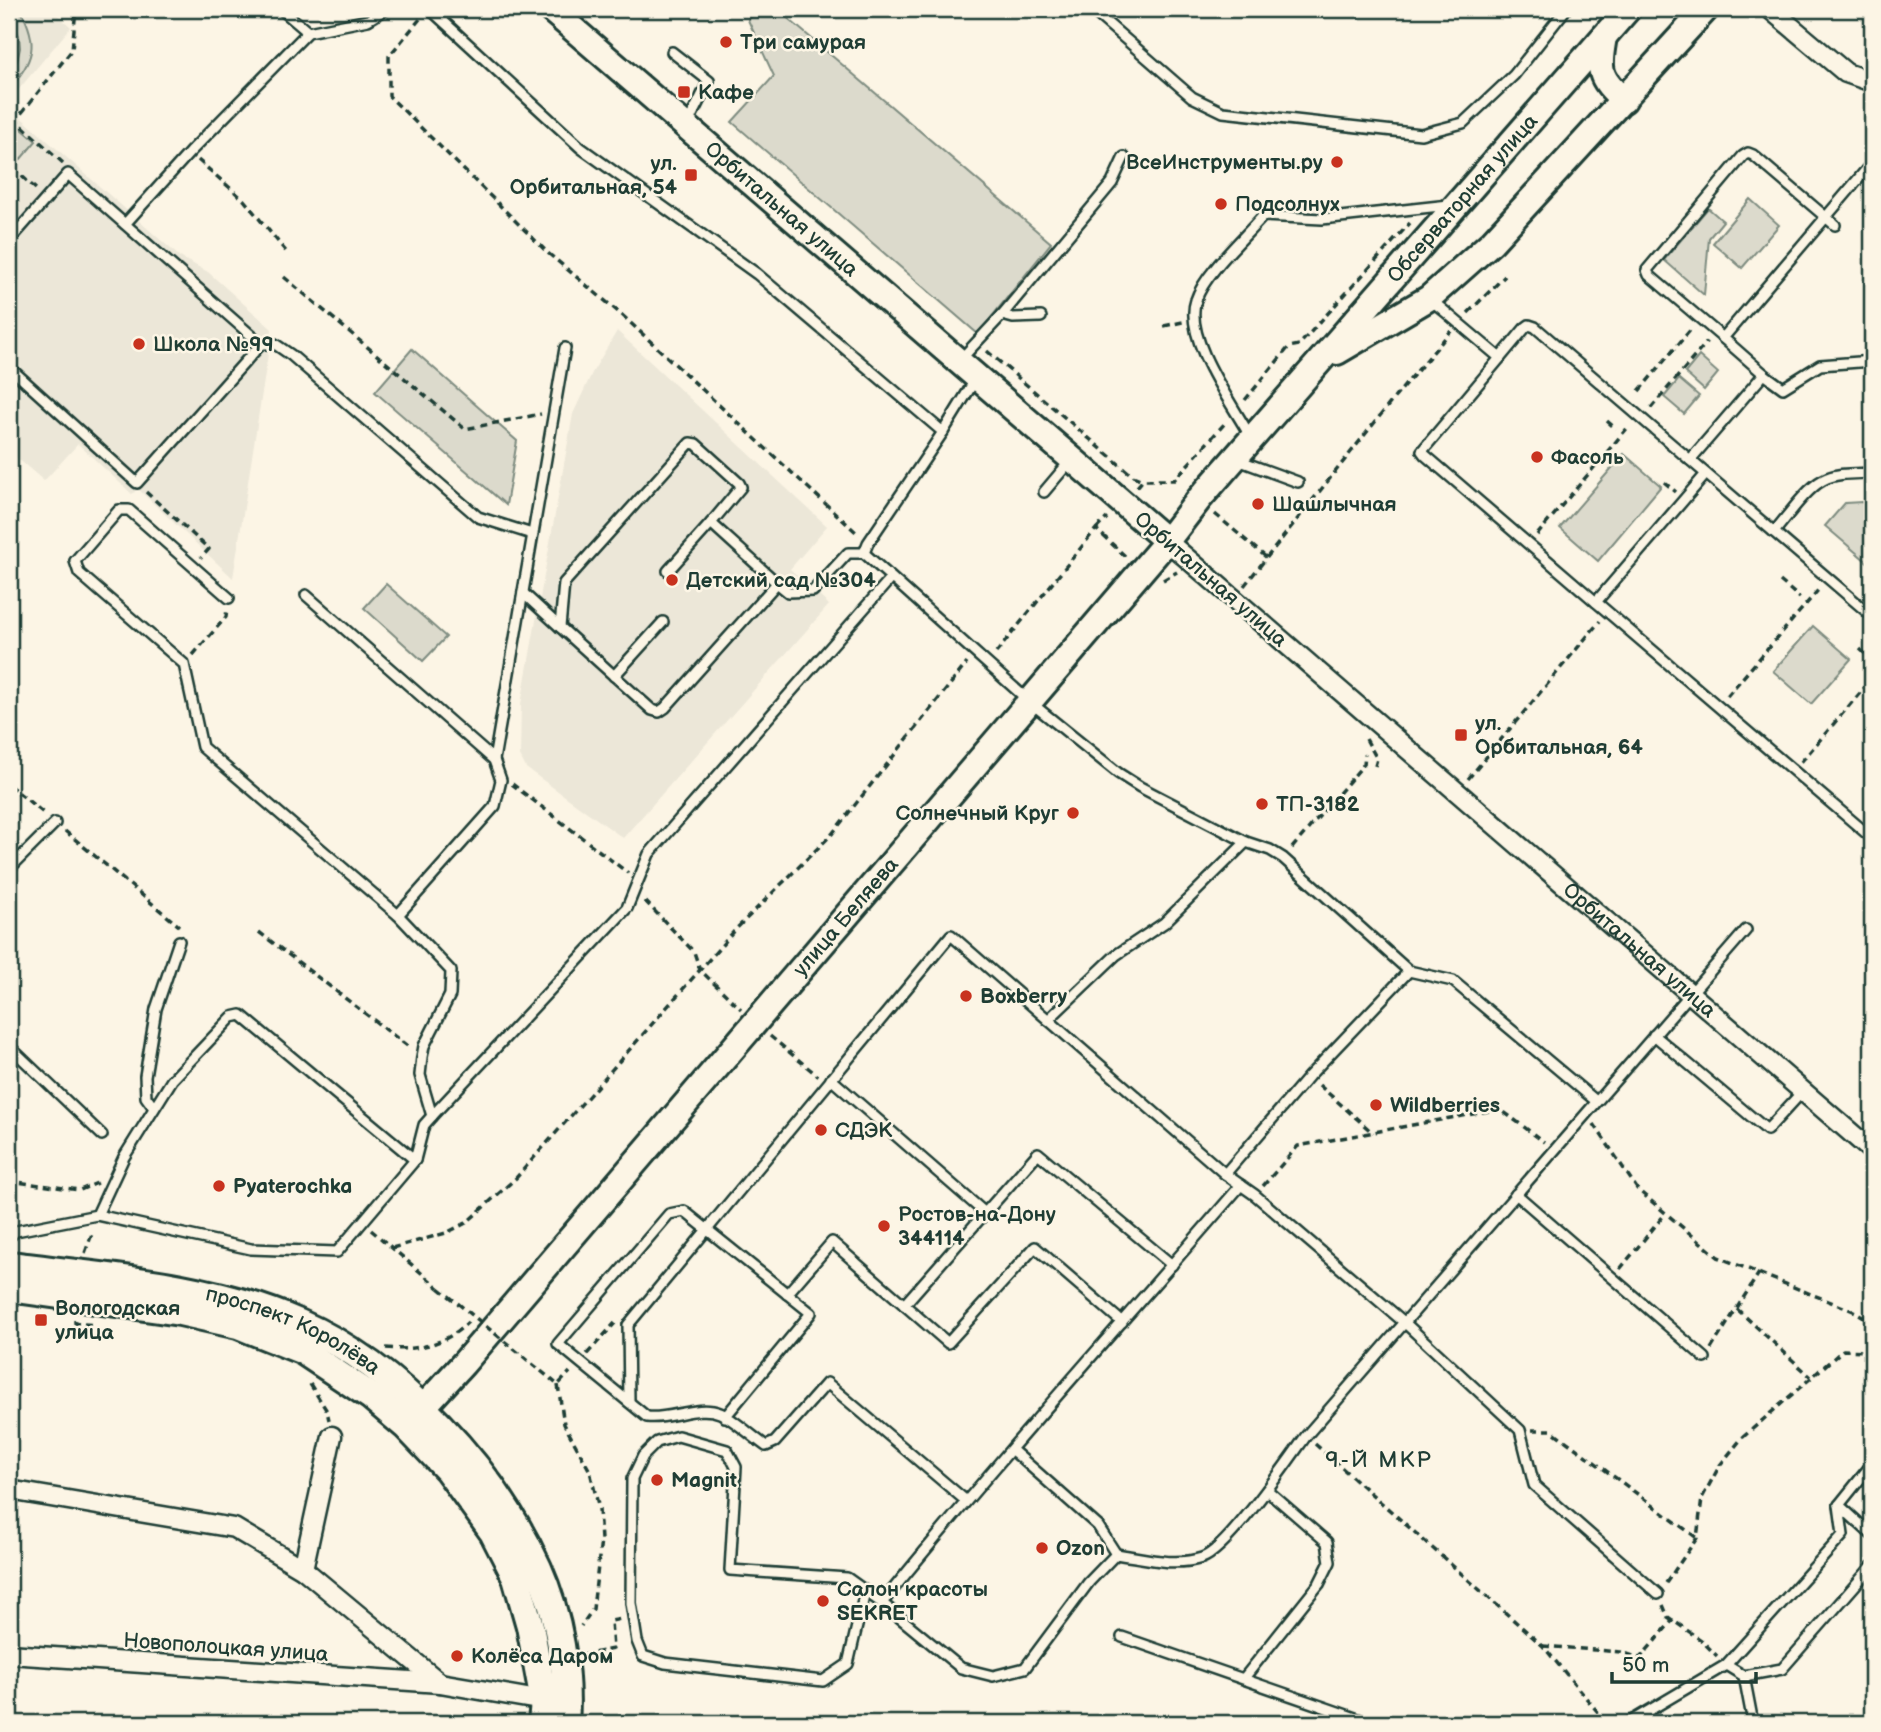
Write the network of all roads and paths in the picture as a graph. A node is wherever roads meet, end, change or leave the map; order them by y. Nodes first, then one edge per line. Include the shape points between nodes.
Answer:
1 (76, 9) edge
2 (281, 9) edge
3 (386, 9) edge
4 (430, 9) edge
5 (550, 9) edge
6 (1091, 9) edge
7 (1566, 9) edge
8 (1628, 9) edge
9 (1706, 9) edge
10 (1770, 9) edge
11 (420, 18) dead end
12 (308, 32) junction
13 (1605, 36) junction
14 (672, 52) dead end
15 (1872, 82) edge
16 (1624, 100) junction
17 (687, 126) junction
18 (190, 152) junction
19 (1124, 157) dead end
20 (1872, 163) edge
21 (65, 165) dead end
22 (13, 168) dead end
23 (47, 198) junction
24 (1458, 204) junction
25 (1424, 207) junction
26 (1826, 217) junction
27 (125, 224) junction
28 (1835, 225) dead end
29 (9, 242) edge
30 (288, 254) dead end
31 (1505, 276) dead end
32 (285, 277) dead end
33 (1429, 298) junction
34 (1002, 315) junction
35 (1041, 317) dead end
36 (1700, 318) junction
37 (1192, 320) junction
38 (1458, 322) junction
39 (1164, 326) dead end
40 (1719, 335) junction
41 (977, 342) junction
42 (261, 344) junction
43 (565, 348) dead end
44 (1500, 358) junction
45 (1872, 361) edge
46 (1321, 362) junction
47 (9, 368) edge
48 (968, 369) junction
49 (1765, 374) junction
50 (1639, 391) dead end
51 (1652, 406) dead end
52 (1236, 411) junction
53 (554, 412) junction
54 (1638, 416) junction
55 (1607, 421) dead end
56 (1616, 429) dead end
57 (943, 432) junction
58 (1251, 439) junction
59 (1072, 459) junction
60 (1234, 459) junction
61 (1690, 460) junction
62 (1872, 473) edge
63 (1706, 474) junction
64 (1178, 476) junction
65 (1143, 480) junction
66 (1298, 482) dead end
67 (1664, 482) dead end
68 (137, 483) junction
69 (1044, 492) dead end
70 (1679, 494) dead end
71 (1200, 498) junction
72 (1122, 502) junction
73 (711, 523) junction
74 (1774, 532) junction
75 (532, 534) junction
76 (1167, 541) junction
77 (1529, 544) junction
78 (866, 548) junction
79 (206, 552) dead end
80 (1267, 558) junction
81 (1142, 570) junction
82 (668, 571) dead end
83 (891, 578) junction
84 (1828, 578) junction
85 (1186, 580) dead end
86 (1780, 581) dead end
87 (777, 583) junction
88 (523, 593) junction
89 (306, 595) dead end
90 (229, 598) joint
91 (1800, 598) dead end
92 (1234, 599) junction
93 (1596, 602) junction
94 (1608, 612) junction
95 (1872, 616) edge
96 (663, 622) dead end
97 (560, 627) junction
98 (1860, 649) dead end
99 (975, 653) junction
100 (1872, 660) edge
101 (184, 664) junction
102 (987, 664) junction
103 (614, 676) junction
104 (1872, 679) edge
105 (1030, 702) junction
106 (1718, 707) junction
107 (1366, 738) dead end
108 (1365, 754) dead end
109 (494, 760) junction
110 (1375, 766) dead end
111 (1793, 771) junction
112 (500, 780) junction
113 (9, 785) edge
114 (1458, 791) junction
115 (55, 822) junction
116 (1872, 838) edge
117 (1246, 842) junction
118 (1283, 858) junction
119 (9, 869) edge
120 (636, 885) junction
121 (398, 915) junction
122 (179, 926) dead end
123 (1746, 930) dead end
124 (260, 932) dead end
125 (179, 941) dead end
126 (700, 970) junction
127 (1409, 971) junction
128 (1690, 993) junction
129 (738, 1006) dead end
130 (1048, 1020) junction
131 (1654, 1035) junction
132 (774, 1039) dead end
133 (9, 1046) edge
134 (422, 1057) junction
135 (1309, 1076) junction
136 (829, 1082) junction
137 (1803, 1091) junction
138 (1596, 1101) junction
139 (154, 1108) junction
140 (1587, 1113) junction
141 (432, 1116) junction
142 (1373, 1133) junction
143 (102, 1135) dead end
144 (1554, 1150) junction
145 (1872, 1151) edge
146 (415, 1160) junction
147 (1225, 1174) junction
148 (115, 1176) junction
149 (9, 1181) edge
150 (1241, 1185) junction
151 (1516, 1194) junction
152 (1255, 1195) junction
153 (985, 1213) junction
154 (1665, 1214) junction
155 (97, 1215) junction
156 (363, 1224) junction
157 (708, 1228) junction
158 (9, 1237) edge
159 (392, 1248) junction
160 (9, 1265) edge
161 (1172, 1265) junction
162 (1759, 1273) junction
163 (82, 1274) junction
164 (1613, 1278) junction
165 (9, 1288) edge
166 (787, 1294) junction
167 (904, 1305) junction
168 (1737, 1309) junction
169 (475, 1314) dead end
170 (1122, 1322) junction
171 (1872, 1322) edge
172 (1405, 1323) junction
173 (628, 1325) junction
174 (379, 1348) dead end
175 (1872, 1349) edge
176 (1705, 1358) joint
177 (579, 1362) junction
178 (1811, 1377) junction
179 (309, 1383) dead end
180 (558, 1385) junction
181 (629, 1402) junction
182 (414, 1417) junction
183 (726, 1417) junction
184 (1520, 1430) junction
185 (332, 1436) joint
186 (1306, 1436) junction
187 (1012, 1450) junction
188 (1872, 1464) edge
189 (9, 1490) edge
190 (1267, 1490) junction
191 (965, 1500) junction
192 (1839, 1505) junction
193 (502, 1525) junction
194 (1872, 1535) edge
195 (1697, 1538) junction
196 (1116, 1554) junction
197 (1872, 1566) edge
198 (303, 1569) junction
199 (865, 1591) junction
200 (1658, 1594) junction
201 (882, 1603) junction
202 (633, 1617) junction
203 (1673, 1620) junction
204 (575, 1633) dead end
205 (1122, 1637) dead end
206 (1543, 1646) junction
207 (9, 1654) edge
208 (581, 1655) dead end
209 (1726, 1665) junction
210 (1744, 1676) junction
211 (1244, 1678) junction
212 (440, 1683) junction
213 (543, 1712) edge
214 (565, 1723) edge
215 (1370, 1723) edge
216 (1607, 1723) edge
217 (1628, 1723) edge
218 (1753, 1723) edge

1 - 21 path via 72,50 16,120
2 - 12 lane
3 - 12 lane via 369,20
4 - 57 lane via 581,148 757,274
5 - 17 main road, Орбитальная улица
6 - 7 lane via 1192,97 1223,112 1421,134 1463,123 1514,75
8 - 13 main road, Обсерваторная улица
9 - 16 main road, Обсерваторная улица
10 - 15 street via 1846,73
11 - 78 path via 389,56 389,96 549,254 622,315
12 - 18 lane
13 - 16 main road via 1601,75
13 - 24 main road, Обсерваторная улица
14 - 17 lane via 709,81
16 - 33 main road, Обсерваторная улица via 1492,242
17 - 48 main road, Орбитальная улица
18 - 27 lane
18 - 30 path via 244,200
19 - 34 lane via 1112,183
20 - 26 lane
22 - 23 path
23 - 27 lane via 68,174
23 - 29 lane
24 - 25 lane
24 - 46 main road, Обсерваторная улица
25 - 37 lane via 1322,219 1264,216 1212,273 1196,298
25 - 52 path via 1299,345 1289,347
26 - 28 lane
26 - 36 lane via 1753,155 1743,156 1647,270
26 - 40 lane
27 - 42 lane
31 - 38 path
32 - 53 path via 465,429
33 - 38 lane
33 - 46 main road, Обсерваторная улица
34 - 35 lane
34 - 41 lane
36 - 40 lane
36 - 50 path
37 - 39 path
37 - 52 lane via 1199,345
38 - 44 lane
38 - 80 path
40 - 49 lane
40 - 51 path
41 - 48 lane
41 - 65 path
42 - 68 lane
42 - 75 lane via 275,344 291,355 478,517
43 - 53 lane
44 - 54 lane via 1525,328 1535,327
44 - 77 lane via 1422,451
45 - 49 lane via 1820,365 1783,388
46 - 58 main road, Обсерваторная улица
47 - 68 lane
48 - 57 lane
48 - 59 main road, Орбитальная улица
49 - 61 lane
52 - 58 lane
52 - 64 path
53 - 75 lane
54 - 61 lane
54 - 77 path
55 - 56 path
57 - 78 lane
58 - 60 main road, Обсерваторная улица
59 - 69 lane
59 - 72 main road, Орбитальная улица
60 - 66 lane
60 - 71 main road, Обсерваторная улица
61 - 63 lane
62 - 74 lane via 1823,480
63 - 74 lane
63 - 93 lane
64 - 65 path via 1174,480
64 - 71 path
65 - 72 path
67 - 70 path
68 - 79 path via 209,549
71 - 76 main road, Обсерваторная улица
71 - 80 path
72 - 76 main road, Орбитальная улица
73 - 82 lane
73 - 87 lane
73 - 97 lane via 741,487 690,443 564,583
74 - 84 lane
75 - 88 lane
76 - 81 main road, улица Беляева
76 - 92 street, Орбитальная улица
77 - 93 lane
78 - 83 lane
78 - 87 lane via 848,553 813,591 788,592
80 - 92 path
81 - 85 path via 1158,584 1176,571
81 - 102 path via 1096,529
81 - 105 main road, улица Беляева
83 - 99 lane
83 - 120 lane via 649,854
84 - 95 lane
84 - 106 path
86 - 91 path
87 - 103 lane via 659,712
88 - 97 lane
88 - 109 lane
89 - 109 lane
90 - 101 path via 226,617
90 - 101 lane via 129,510 119,510 75,561 79,573
92 - 114 street, Орбитальная улица
93 - 94 lane
94 - 106 lane
94 - 114 path
96 - 103 lane
97 - 103 lane
98 - 100 path
99 - 102 lane
99 - 126 path via 832,834 765,898
101 - 121 lane via 202,747
102 - 105 lane
104 - 111 path
105 - 117 lane via 1118,773
105 - 182 main road, улица Беляева
106 - 111 lane
107 - 110 path via 1377,759
108 - 118 path via 1364,764
109 - 112 lane
111 - 116 lane
112 - 120 path via 517,785
112 - 121 lane via 495,806
113 - 115 path
114 - 128 street, Орбитальная улица
115 - 119 lane
115 - 122 path
117 - 118 lane
117 - 130 lane via 1164,923 1116,955
118 - 127 lane
120 - 126 path via 694,953
120 - 141 lane via 627,908
121 - 134 lane via 451,971 450,995
123 - 128 lane
124 - 134 path
125 - 139 lane via 156,1009 145,1076 146,1097
126 - 129 path
126 - 159 path via 516,1178 467,1223
127 - 135 lane
127 - 138 lane via 1453,981
128 - 131 lane
128 - 137 street, Орбитальная улица
130 - 136 lane via 951,935
130 - 147 lane
131 - 137 lane via 1767,1130
131 - 138 lane
132 - 136 path
133 - 143 lane
134 - 141 lane via 420,1075
135 - 142 path
135 - 147 lane
136 - 153 lane
136 - 157 lane
137 - 145 street, Орбитальная улица
138 - 140 lane
139 - 146 lane via 172,1080 232,1017 241,1015
139 - 148 lane
140 - 144 lane
140 - 154 path via 1637,1190
141 - 146 lane via 424,1125
142 - 144 path via 1500,1109
142 - 152 path via 1298,1146
144 - 151 lane
146 - 156 lane
147 - 150 lane
148 - 149 path via 80,1191
148 - 155 lane
150 - 152 lane
150 - 161 lane
151 - 164 lane
151 - 172 lane
152 - 172 lane
153 - 161 lane via 1038,1153
153 - 167 lane
154 - 162 path via 1718,1257
154 - 164 path
155 - 156 lane via 251,1249 325,1252 337,1252
155 - 158 lane via 16,1231
155 - 163 path
156 - 159 path
157 - 166 lane
157 - 173 lane
157 - 177 lane via 684,1210 669,1214 558,1344
159 - 180 path, bridge
160 - 163 main road, проспект Королёва
161 - 170 lane
162 - 168 path
162 - 171 path
163 - 182 main road, проспект Королёва via 243,1302 299,1323 387,1377
164 - 176 lane
165 - 182 main road, проспект Королёва via 180,1312 238,1325 289,1344
166 - 167 lane via 832,1242
166 - 183 lane via 811,1313
167 - 170 lane via 948,1343 1035,1247
168 - 176 path
168 - 178 path
169 - 174 path via 440,1342 408,1350
170 - 187 lane
172 - 184 lane
172 - 186 lane
173 - 177 path via 621,1318
173 - 181 lane
175 - 178 path via 1843,1350
177 - 180 path
177 - 181 lane
178 - 195 path via 1742,1438 1720,1465 1702,1498
179 - 185 path via 327,1411
180 - 204 path via 564,1424 590,1471 599,1508 601,1540 593,1609
181 - 183 lane via 647,1417 659,1419 699,1411
182 - 193 main road, проспект Королёва via 465,1453
183 - 191 lane via 766,1446 775,1442 827,1383
184 - 195 path via 1551,1430
184 - 200 lane via 1534,1485
185 - 198 street
186 - 190 lane
186 - 206 path
187 - 191 lane
187 - 196 lane via 1098,1526
188 - 192 lane
189 - 198 street, Новополоцкая улица via 234,1528
190 - 196 lane via 1206,1556 1175,1563
190 - 211 lane via 1327,1542 1330,1562 1320,1584
191 - 201 lane
192 - 194 lane
192 - 209 lane via 1843,1535
193 - 213 main road via 530,1626
193 - 214 main road via 539,1569 555,1619 567,1695
195 - 200 path
196 - 201 lane via 1089,1582 1025,1668 993,1675 961,1668
197 - 210 lane via 1782,1669
198 - 212 street, Новополоцкая улица
199 - 201 lane
199 - 202 lane via 848,1664 823,1681 654,1660 643,1656
199 - 202 lane via 847,1578 730,1570 736,1466 727,1450 678,1436 657,1441 643,1455 632,1479
200 - 203 path
202 - 208 path via 611,1621 614,1649
203 - 206 path via 1640,1658
203 - 209 path
205 - 211 lane
206 - 216 path
207 - 212 street, Новополоцкая улица
209 - 210 lane
209 - 217 lane
210 - 218 lane
211 - 215 lane
212 - 213 street, Новополоцкая улица

